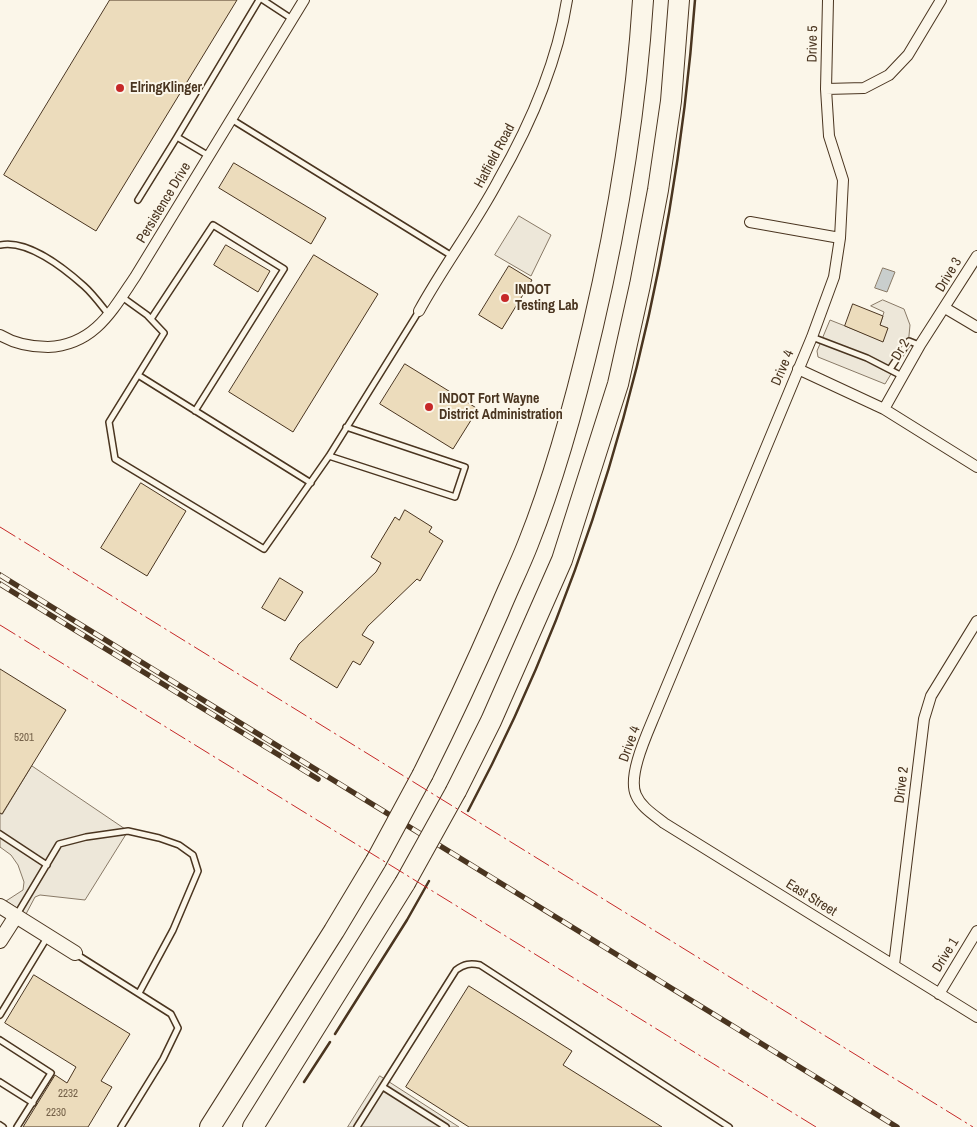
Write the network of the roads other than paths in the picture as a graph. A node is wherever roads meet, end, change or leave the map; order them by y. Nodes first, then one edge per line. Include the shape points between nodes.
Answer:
1 (260, 0) edge
2 (264, 0) edge
3 (304, 0) edge
4 (567, 0) edge
5 (643, 0) edge
6 (679, 0) edge
7 (828, 0) edge
8 (942, 0) edge
9 (293, 19) junction
10 (826, 89) junction
11 (232, 119) junction
12 (177, 137) junction
13 (209, 156) junction
14 (138, 200) dead end
15 (750, 222) dead end
16 (840, 238) junction
17 (0, 245) edge
18 (453, 256) junction
19 (977, 256) edge
20 (122, 297) junction
21 (945, 308) junction
22 (419, 312) joint
23 (110, 315) junction
24 (151, 319) junction
25 (977, 327) edge
26 (0, 334) edge
27 (812, 337) junction
28 (920, 345) junction
29 (798, 369) junction
30 (890, 369) junction
31 (138, 375) junction
32 (902, 376) junction
33 (884, 409) junction
34 (195, 411) junction
35 (346, 428) junction
36 (329, 456) junction
37 (977, 467) edge
38 (311, 483) junction
39 (977, 621) edge
40 (636, 795) joint
41 (0, 834) edge
42 (47, 865) junction
43 (0, 906) edge
44 (16, 916) junction
45 (977, 931) edge
46 (48, 936) junction
47 (0, 941) edge
48 (75, 953) joint
49 (894, 965) junction
50 (139, 993) junction
51 (939, 994) junction
52 (0, 1014) edge
53 (977, 1017) edge
54 (0, 1040) edge
55 (0, 1082) edge
56 (383, 1087) junction
57 (33, 1102) junction
58 (17, 1127) edge
59 (121, 1127) edge
60 (210, 1127) edge
61 (253, 1127) edge
62 (357, 1127) edge
63 (446, 1127) edge
64 (729, 1127) edge

1 - 12 lane
2 - 9 lane
3 - 9 street, Persistence Drive
4 - 18 street, Hatfield Road via 541,96 498,181
5 - 60 highway, bridge via 622,183 604,279 580,382 528,544 424,774 329,939
6 - 61 highway, bridge via 671,101 640,285 618,384 562,560 490,721 406,883
7 - 10 street, Drive 5
8 - 10 street via 908,55 889,75 864,88
9 - 11 street, Persistence Drive
10 - 16 street, Drive 4 via 829,136 843,180
11 - 13 street, Persistence Drive
11 - 18 lane
12 - 13 lane
12 - 14 lane
13 - 20 street, Persistence Drive
15 - 16 street
16 - 27 street, Drive 4 via 834,277
17 - 23 lane via 10,243 33,250 85,286
18 - 22 street, Hatfield Road
19 - 21 street, Drive 3
20 - 23 street, Persistence Drive
20 - 24 lane
21 - 25 street
21 - 28 street, Dr 2
22 - 35 lane
23 - 26 street, Persistence Drive via 90,334 63,346 32,347
24 - 31 lane via 164,333
24 - 34 lane via 213,225 284,269
27 - 29 street, Drive 4
27 - 30 lane
28 - 30 lane via 908,341
28 - 32 street, Dr 2
29 - 33 street
29 - 40 street, Drive 4 via 653,721 634,771
30 - 32 lane
31 - 34 lane
31 - 38 lane via 109,422 115,458 264,550
32 - 33 street, Dr 2
33 - 37 street
34 - 38 lane
35 - 36 lane
35 - 36 lane via 465,467 455,497
36 - 38 lane
39 - 49 street, Drive 2 via 931,696 924,719
40 - 49 street, East Street via 648,811 664,823
41 - 42 lane
42 - 44 lane
42 - 50 lane via 59,844 128,831 179,845 193,855 198,870 188,897 170,938
43 - 44 street
44 - 46 street
44 - 47 street
45 - 51 street, Drive 1
46 - 48 street
46 - 52 lane
48 - 50 lane
49 - 51 street, East Street
50 - 59 lane via 171,1014 178,1028
51 - 53 street, East Street
54 - 57 lane via 51,1073
55 - 57 lane
56 - 62 lane
56 - 63 lane
56 - 64 lane via 456,970 472,963 480,965
57 - 58 lane

